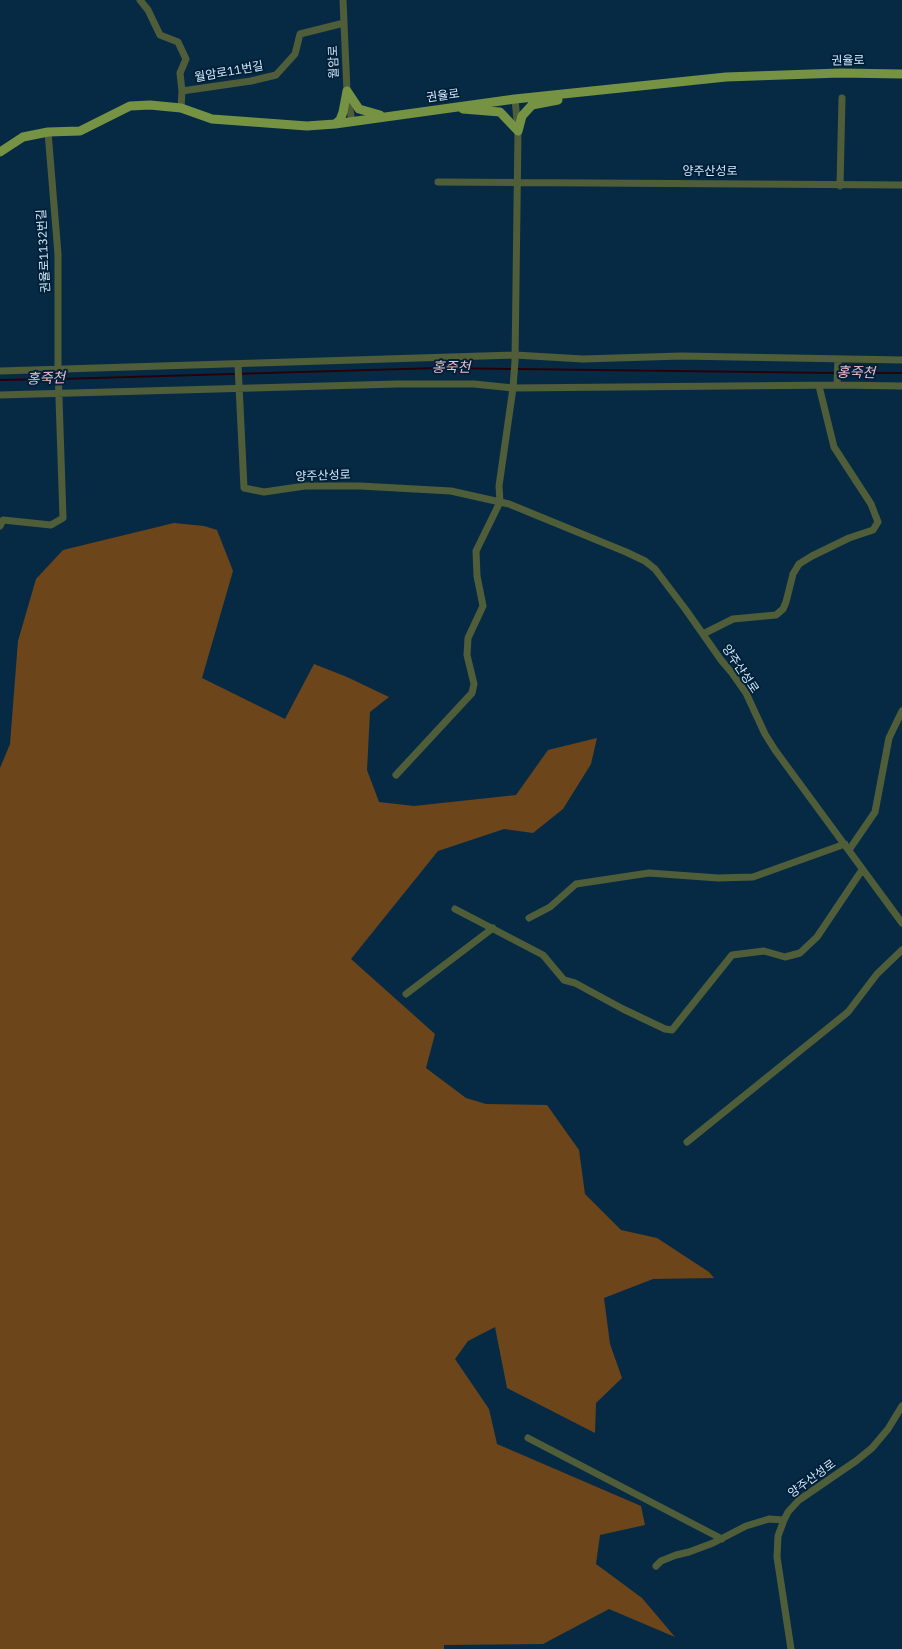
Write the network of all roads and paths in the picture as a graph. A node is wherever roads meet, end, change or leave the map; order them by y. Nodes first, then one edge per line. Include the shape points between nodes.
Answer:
1 (140, 0) edge
2 (343, 0) edge
3 (344, 22) junction
4 (902, 74) edge
5 (182, 91) junction
6 (347, 91) junction
7 (571, 94) junction
8 (842, 98) dead end
9 (515, 99) junction
10 (451, 107) junction
11 (180, 108) junction
12 (385, 116) junction
13 (352, 122) junction
14 (335, 124) junction
15 (518, 131) junction
16 (48, 132) junction
17 (0, 152) edge
18 (438, 182) dead end
19 (518, 183) junction
20 (902, 185) edge
21 (840, 186) junction
22 (515, 358) junction
23 (838, 359) junction
24 (902, 360) edge
25 (238, 365) junction
26 (58, 368) junction
27 (0, 371) edge
28 (819, 386) junction
29 (837, 386) junction
30 (902, 386) edge
31 (513, 388) junction
32 (240, 389) junction
33 (60, 393) junction
34 (0, 395) edge
35 (500, 502) junction
36 (0, 526) edge
37 (703, 634) junction
38 (902, 711) edge
39 (396, 775) dead end
40 (847, 847) junction
41 (862, 870) junction
42 (455, 909) dead end
43 (529, 918) dead end
44 (902, 923) edge
45 (492, 928) junction
46 (902, 950) edge
47 (406, 994) dead end
48 (687, 1142) dead end
49 (902, 1406) edge
50 (528, 1438) dead end
51 (784, 1520) junction
52 (722, 1539) junction
53 (656, 1566) dead end
54 (791, 1649) edge

1 - 5 street, 월암로11번길 via 160,35 178,42 186,59 180,73
2 - 3 street, 월암로
3 - 5 street, 월암로11번길 via 300,34 295,54 276,75
3 - 6 street, 월암로
4 - 7 main road, 권율로 via 726,77
5 - 11 street, 월암로11번길
6 - 12 main road via 359,109
6 - 13 street, 월암로
6 - 14 main road via 343,112
7 - 9 main road, 권율로
7 - 15 main road via 559,100 532,105 522,116
8 - 21 street
9 - 10 main road, 권율로
9 - 15 street
10 - 12 main road, 권율로
10 - 15 main road via 500,112
11 - 14 main road, 권율로 via 212,119 307,126
11 - 16 main road, 권율로 via 150,104 130,106 80,131
12 - 13 main road, 권율로
13 - 14 main road, 권율로
15 - 19 street
16 - 17 main road, 권율로 via 23,137
16 - 26 street, 권율로1132번길 via 58,254
18 - 19 street, 양주산성로
19 - 21 street, 양주산성로
19 - 22 street
20 - 21 street, 양주산성로
22 - 23 street via 681,356
22 - 25 street
22 - 31 street
23 - 24 street
23 - 29 street
25 - 26 street
25 - 32 street
26 - 27 street
26 - 33 street, 권율로1132번길
28 - 29 street
28 - 31 street
28 - 37 street via 834,447 872,504 878,522 873,530 834,545 799,564 786,602 776,615 733,619
29 - 30 street
31 - 32 street via 474,384 397,384
31 - 35 street via 499,486
32 - 33 street
32 - 35 street, 양주산성로 via 244,488 264,492 305,486 407,488 451,491
33 - 34 street
33 - 36 street via 63,518 51,525 3,520
35 - 37 street, 양주산성로 via 600,540 645,562 655,569
35 - 39 street via 476,551 483,606 468,638 467,655 474,684 472,693
37 - 40 street, 양주산성로 via 746,693 765,734
38 - 40 street via 889,738 876,812
40 - 41 street, 양주산성로
40 - 43 street via 753,877 649,873 576,884 550,906
41 - 44 street, 양주산성로
41 - 45 street via 817,937 800,953 785,957 764,951 732,955 672,1030 564,980 544,955
42 - 45 street
45 - 47 street
46 - 48 street via 876,974 848,1012
49 - 51 street, 양주산성로 via 872,1448 799,1500
50 - 52 street
51 - 52 street via 769,1519 746,1526
51 - 54 street, 양주산성로 via 778,1536 777,1557
52 - 53 street via 661,1561

